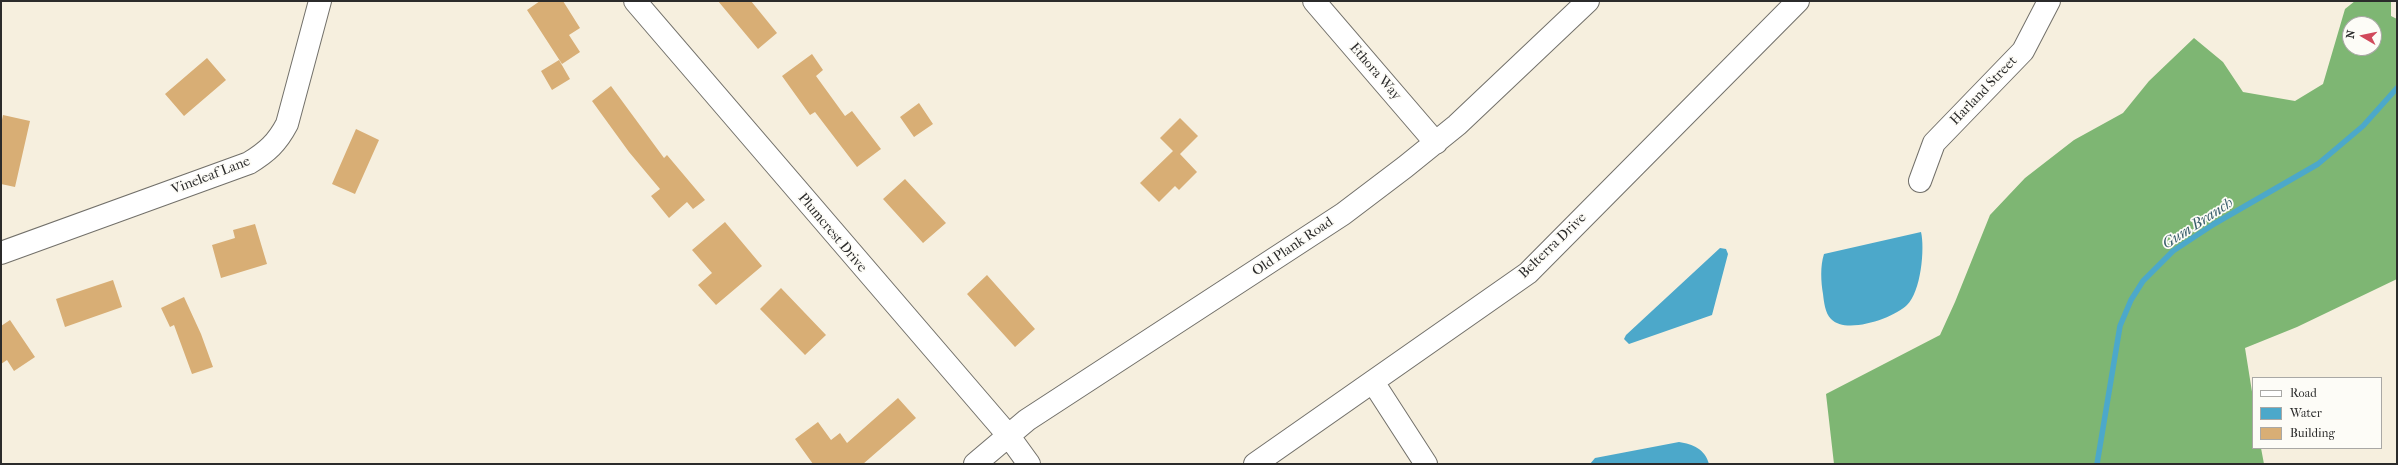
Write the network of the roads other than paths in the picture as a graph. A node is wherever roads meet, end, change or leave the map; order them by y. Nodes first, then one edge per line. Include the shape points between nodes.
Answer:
1 (320, 1) edge
2 (635, 1) edge
3 (1314, 1) edge
4 (1588, 1) edge
5 (1798, 1) edge
6 (2049, 1) edge
7 (1436, 143) junction
8 (1920, 181) dead end
9 (1, 253) edge
10 (1373, 382) junction
11 (1008, 435) junction
12 (975, 464) edge
13 (1029, 464) edge
14 (1255, 464) edge
15 (1426, 464) edge

1 - 9 street, Vineleaf Lane via 287,124 279,140 267,152 249,162
2 - 11 street, Plumcrest Drive
3 - 7 street, Ethora Way
4 - 7 street, Old Plank Road
5 - 10 street, Belterra Drive via 1528,273
6 - 8 street, Harland Street via 2023,52 1934,143
7 - 11 street, Old Plank Road via 1343,214 1065,395
10 - 14 street, Belterra Drive
10 - 15 street
11 - 12 street, Old Plank Road
11 - 13 street, Plumcrest Drive

